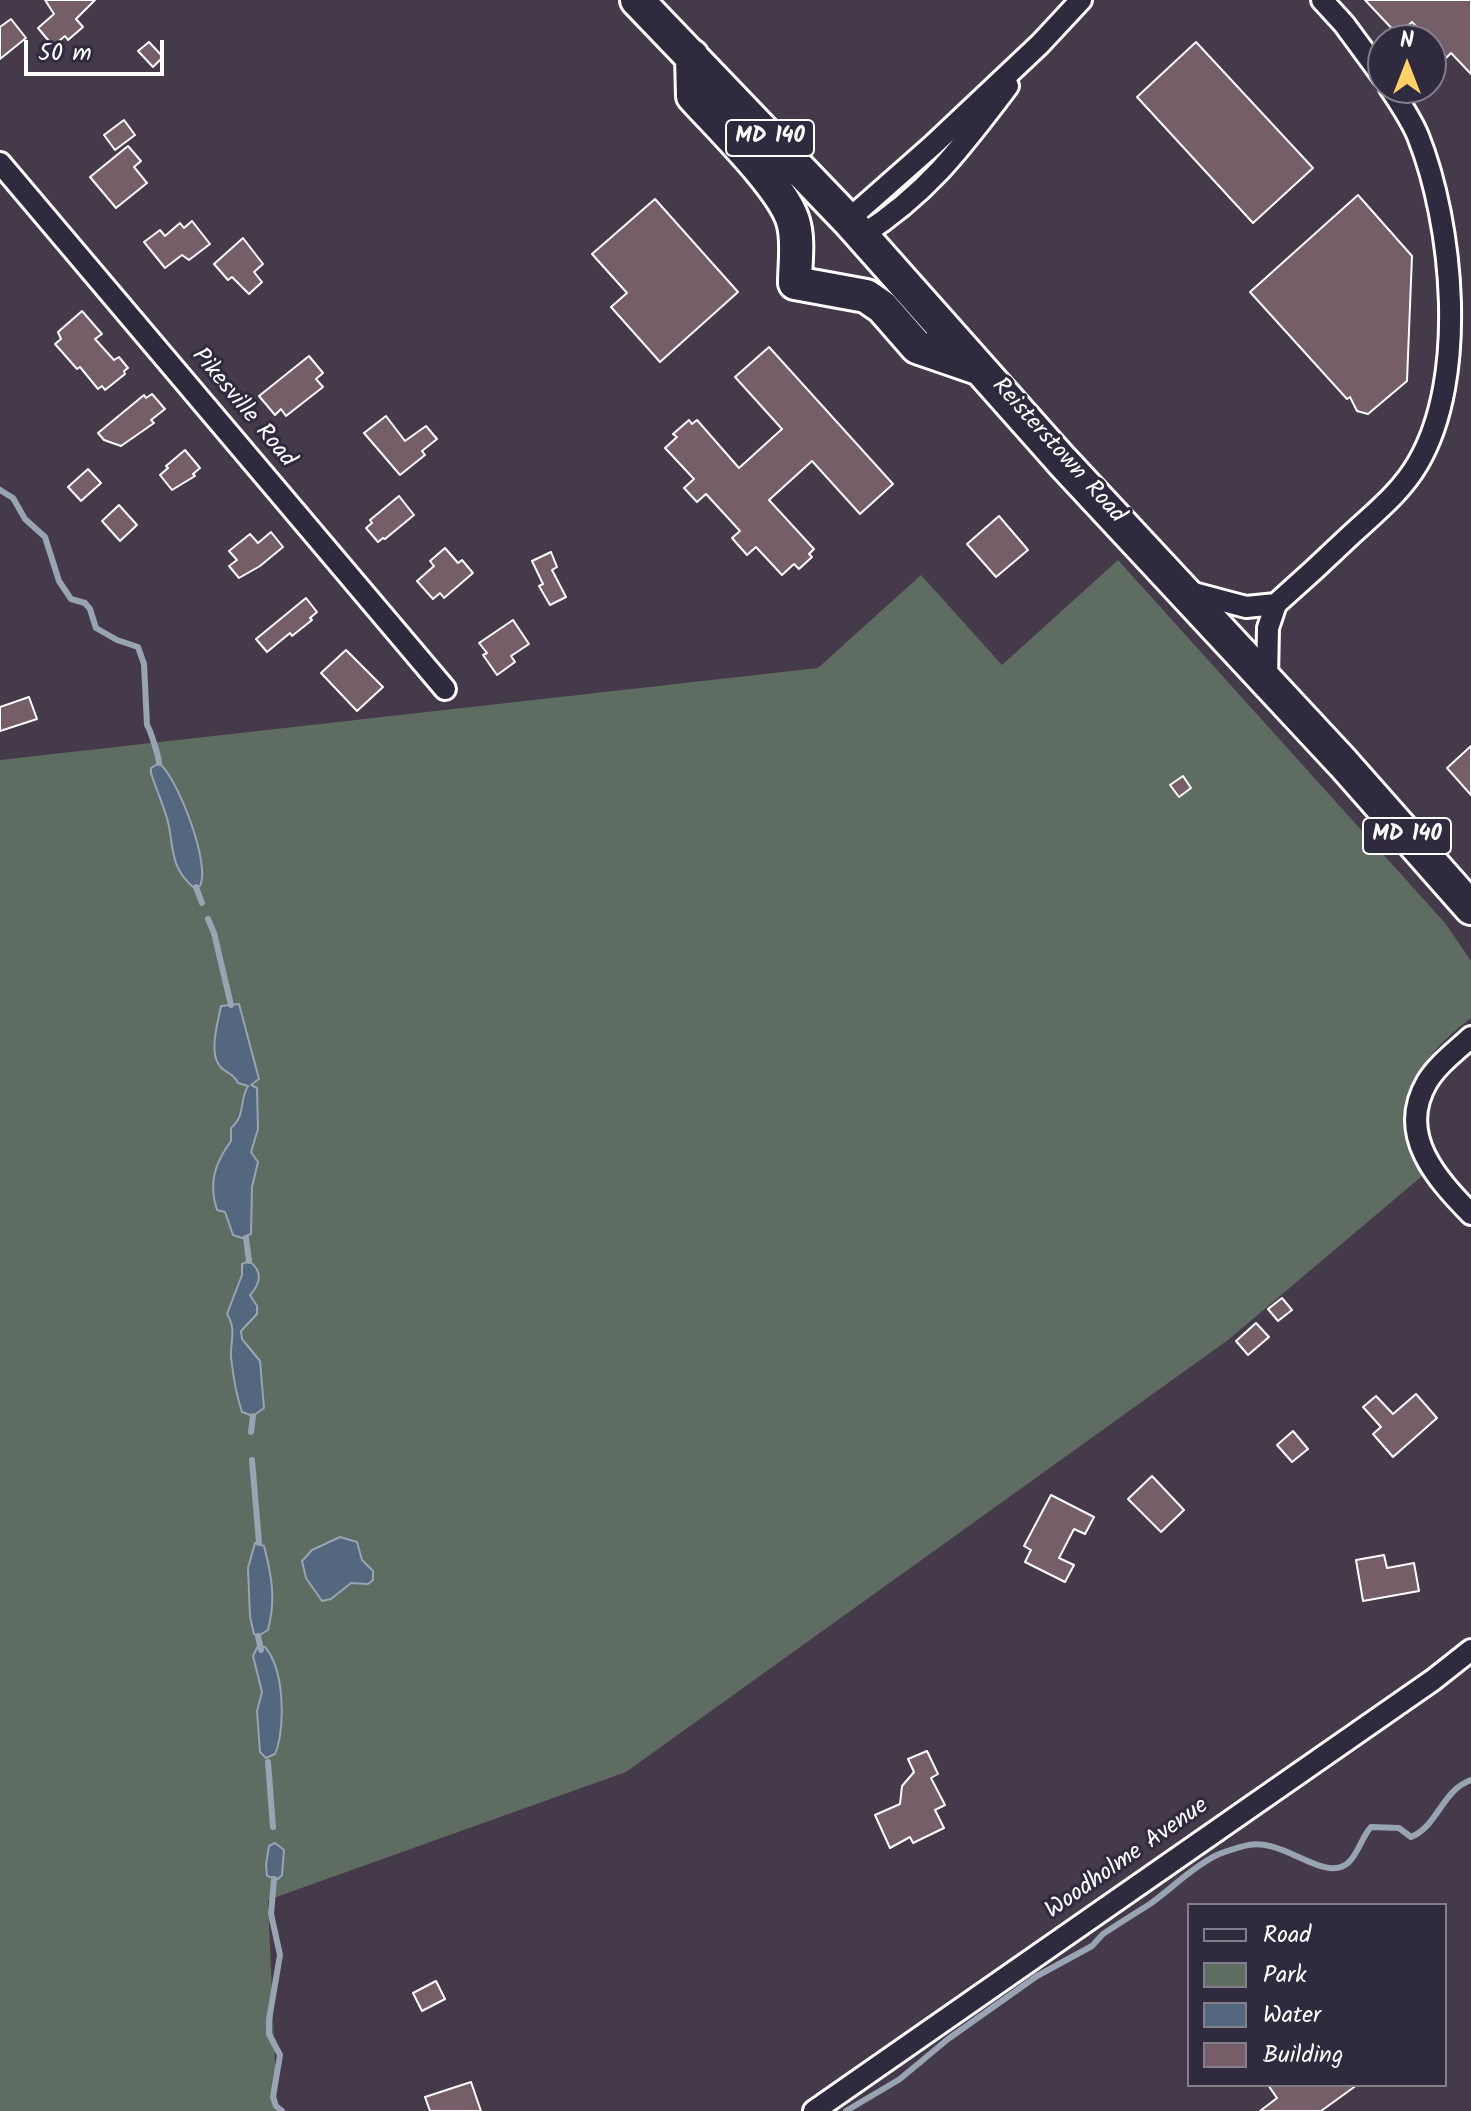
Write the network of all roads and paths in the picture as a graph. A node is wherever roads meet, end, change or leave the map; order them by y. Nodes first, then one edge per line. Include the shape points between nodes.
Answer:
1 (637, 0) edge
2 (1081, 0) edge
3 (1322, 0) edge
4 (1367, 55) edge
5 (692, 56) junction
6 (1399, 104) edge
7 (0, 163) edge
8 (854, 228) junction
9 (982, 370) junction
10 (1184, 590) junction
11 (1276, 604) junction
12 (1267, 679) junction
13 (445, 689) dead end
14 (1471, 908) edge
15 (1471, 1037) edge
16 (1471, 1214) edge
17 (1471, 1650) edge
18 (814, 2111) edge

1 - 5 main road, Reisterstown Road / MD 140
2 - 8 street via 889,186
3 - 4 street
5 - 8 main road, Reisterstown Road / MD 140
5 - 9 main road via 693,96 772,184 793,219 795,283 866,296 917,347
6 - 11 street via 1417,135 1445,243 1449,299 1443,398 1427,447 1408,479
7 - 13 street, Pikesville Road
8 - 9 main road, Reisterstown Road / MD 140
9 - 10 main road, Reisterstown Road / MD 140
10 - 11 street via 1246,607
10 - 12 main road, Reisterstown Road / MD 140
11 - 12 street via 1268,628
12 - 14 main road, Reisterstown Road / MD 140
15 - 16 street via 1427,1082 1417,1118 1419,1141 1434,1175
17 - 18 street, Woodholme Avenue

